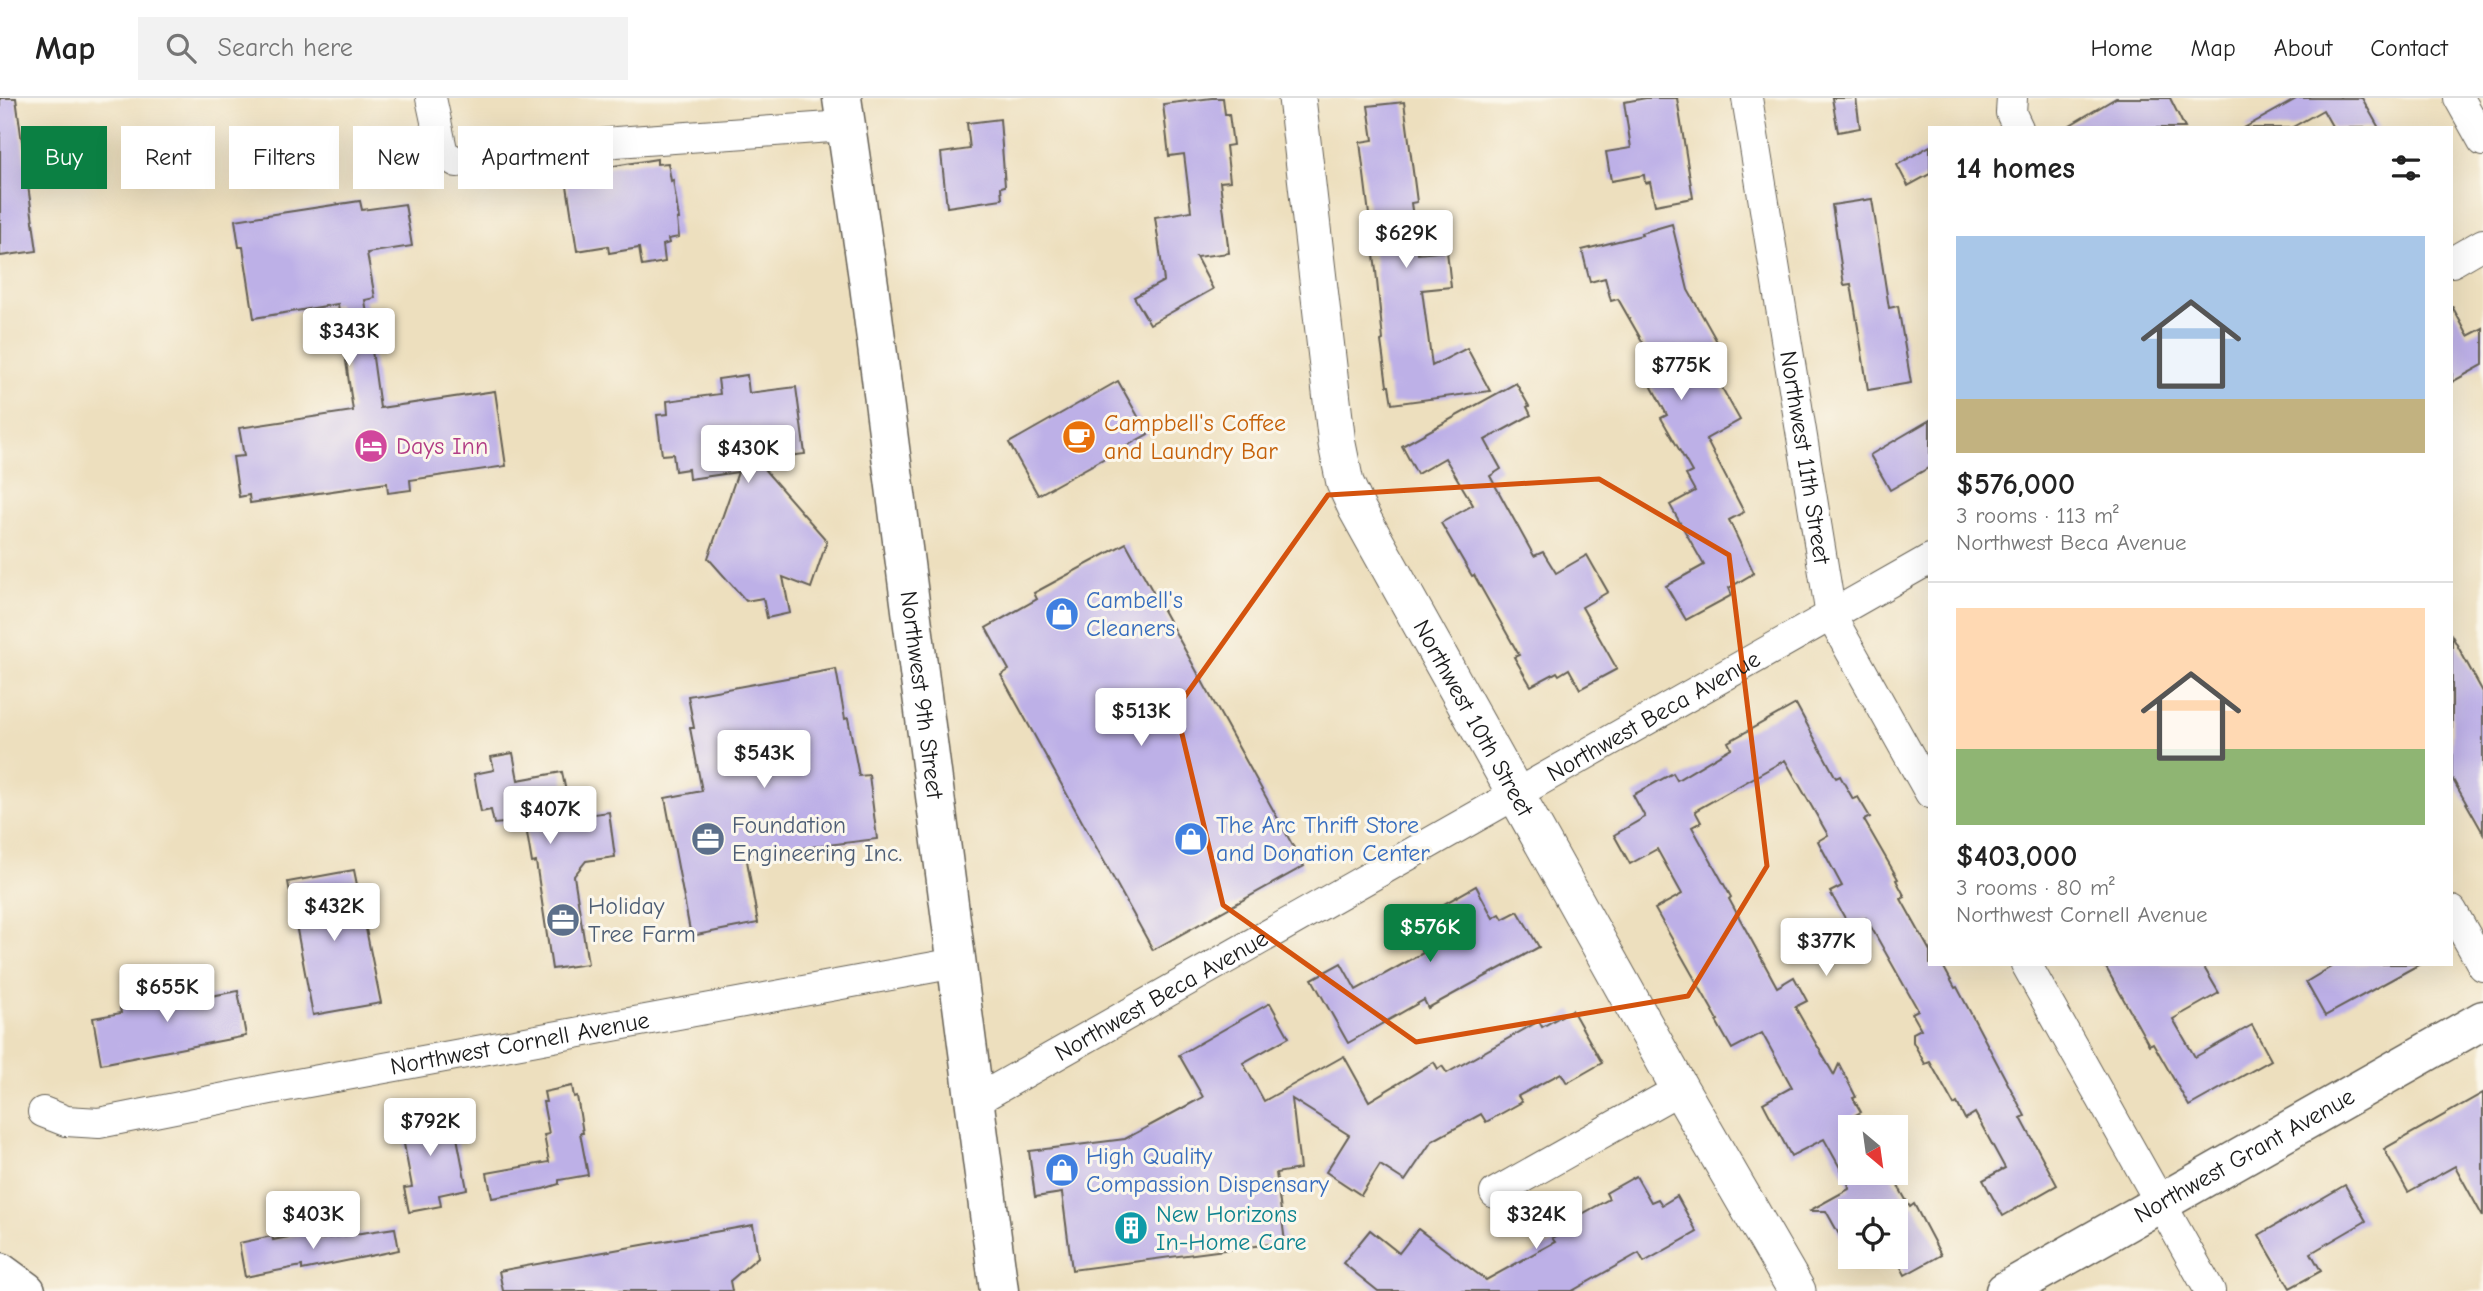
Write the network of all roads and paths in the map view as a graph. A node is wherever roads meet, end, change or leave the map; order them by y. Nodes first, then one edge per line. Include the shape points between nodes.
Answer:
1 (431, 98) edge
2 (1297, 98) edge
3 (1747, 98) edge
4 (2459, 98) edge
5 (844, 112) edge
6 (2483, 141) edge
7 (2483, 244) edge
8 (2453, 261) edge
9 (1928, 560) edge
10 (1831, 616) junction
11 (1928, 789) edge
12 (1516, 796) junction
13 (2453, 913) edge
14 (956, 963) junction
15 (2027, 966) edge
16 (2483, 966) edge
17 (2483, 1020) edge
18 (1681, 1089) junction
19 (975, 1101) junction
20 (43, 1112) dead end
21 (1495, 1193) dead end
22 (2161, 1203) junction
23 (0, 1272) edge
24 (26, 1291) edge
25 (999, 1291) edge
26 (1797, 1291) edge
27 (2005, 1291) edge
28 (2210, 1291) edge

1 - 5 street via 443,154 457,162
2 - 12 street, Northwest 10th Street via 1345,483
3 - 10 street, Northwest 11th Street
4 - 6 street
5 - 14 main road, Northwest 9th Street
7 - 8 street
9 - 10 street, Northwest Beca Avenue
10 - 11 street, Northwest 11th Street
10 - 12 street, Northwest Beca Avenue
12 - 18 street, Northwest 10th Street
12 - 19 street, Northwest Beca Avenue
13 - 16 street
14 - 19 main road, Northwest 9th Street
14 - 20 street, Northwest Cornell Avenue via 99,1123 66,1121
15 - 22 street
17 - 22 main road, Northwest Grant Avenue
18 - 21 street
18 - 26 street, Northwest 10th Street
19 - 25 main road, Northwest 9th Street
22 - 27 main road, Northwest Grant Avenue
22 - 28 street
23 - 24 main road

